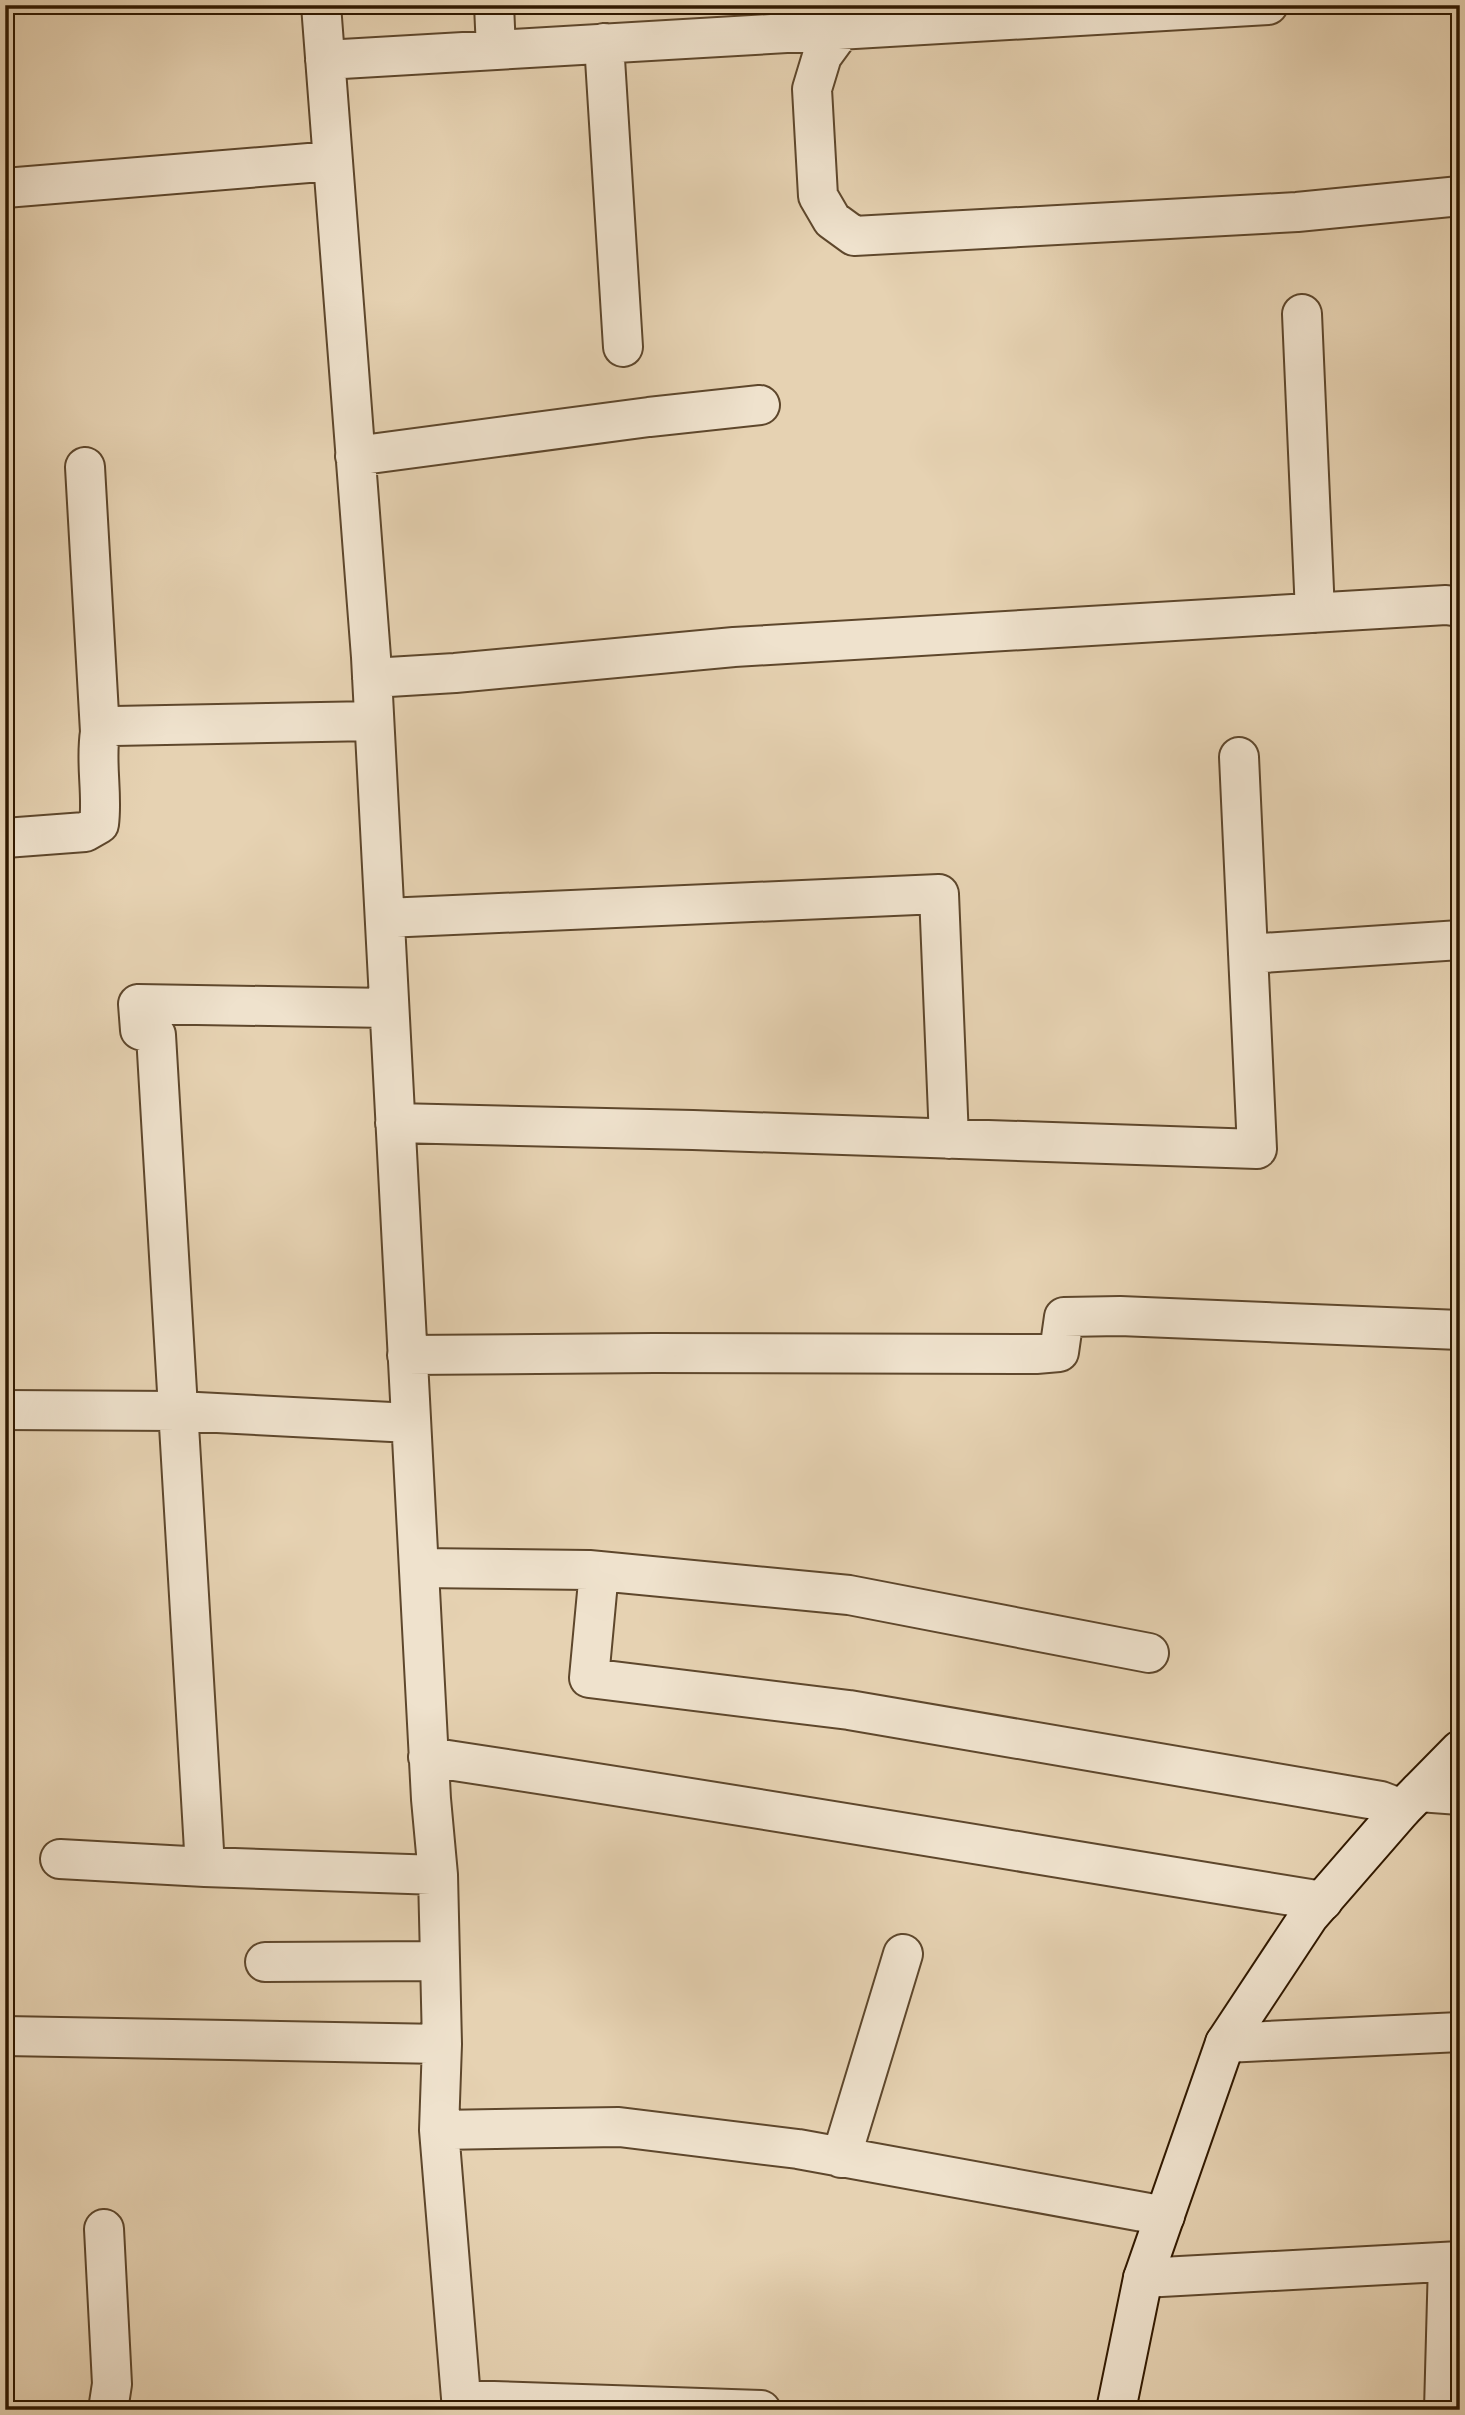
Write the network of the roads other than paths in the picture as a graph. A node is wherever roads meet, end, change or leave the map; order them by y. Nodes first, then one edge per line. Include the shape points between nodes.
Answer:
1 (321, 5) edge
2 (494, 5) edge
3 (1268, 5) edge
4 (841, 30) junction
5 (604, 43) junction
6 (496, 49) junction
7 (326, 60) junction
8 (333, 161) junction
9 (5, 188) edge
10 (1460, 195) edge
11 (1301, 314) dead end
12 (623, 347) dead end
13 (760, 405) dead end
14 (355, 456) junction
15 (85, 467) dead end
16 (1460, 607) edge
17 (1315, 613) junction
18 (372, 678) junction
19 (374, 721) junction
20 (100, 732) junction
21 (1239, 757) dead end
22 (5, 838) edge
23 (385, 918) junction
24 (1460, 940) edge
25 (1248, 954) junction
26 (389, 1009) junction
27 (395, 1123) junction
28 (949, 1139) junction
29 (1460, 1330) edge
30 (407, 1355) junction
31 (5, 1410) edge
32 (178, 1411) junction
33 (411, 1423) junction
34 (419, 1568) junction
35 (598, 1571) junction
36 (1149, 1653) dead end
37 (1460, 1751) edge
38 (428, 1757) junction
39 (1460, 1794) edge
40 (1410, 1801) junction
41 (60, 1859) dead end
42 (205, 1867) junction
43 (438, 1874) junction
44 (1323, 1901) junction
45 (903, 1954) dead end
46 (439, 1961) junction
47 (265, 1962) dead end
48 (1460, 2032) edge
49 (5, 2036) edge
50 (1225, 2043) junction
51 (442, 2044) junction
52 (439, 2130) junction
53 (841, 2158) junction
54 (1165, 2216) junction
55 (104, 2229) dead end
56 (1454, 2262) edge
57 (1143, 2278) junction
58 (462, 2405) edge
59 (108, 2410) edge
60 (761, 2410) edge
61 (1116, 2410) edge
62 (1444, 2410) edge

1 - 7 street
2 - 6 street
3 - 4 street
4 - 5 street
4 - 10 street via 822,56 812,89 818,196 832,220 854,236 1297,212
5 - 6 street
5 - 12 street
6 - 7 street
7 - 8 street
8 - 9 street
8 - 14 street
11 - 17 street
13 - 14 street
14 - 18 street
15 - 20 street
16 - 17 street
17 - 18 street via 734,647
18 - 19 street
19 - 20 street via 114,726
19 - 23 street
20 - 22 street via 99,824 85,832
21 - 25 street
23 - 26 street
23 - 28 street via 939,894
24 - 25 street
25 - 28 street via 1256,1149
26 - 27 street
26 - 32 street via 138,1003 140,1030 156,1035
27 - 28 street
27 - 30 street
29 - 30 street via 1063,1317 1059,1352 1036,1354
30 - 33 street
31 - 32 street
32 - 33 street
32 - 42 street
33 - 34 street
34 - 35 street
34 - 38 street
35 - 36 street via 849,1595
35 - 40 street via 589,1678 849,1710 1381,1801
37 - 40 street
38 - 43 street
38 - 44 street
39 - 40 street
40 - 44 street
41 - 42 street
42 - 43 street
43 - 46 street
44 - 50 street
45 - 53 street
46 - 47 street
46 - 51 street
48 - 50 street
49 - 51 street
50 - 54 street
51 - 52 street
52 - 53 street via 620,2127
52 - 58 street
53 - 54 street
54 - 57 street
55 - 59 street via 112,2384
56 - 57 street
56 - 62 street
57 - 61 street
58 - 60 street

